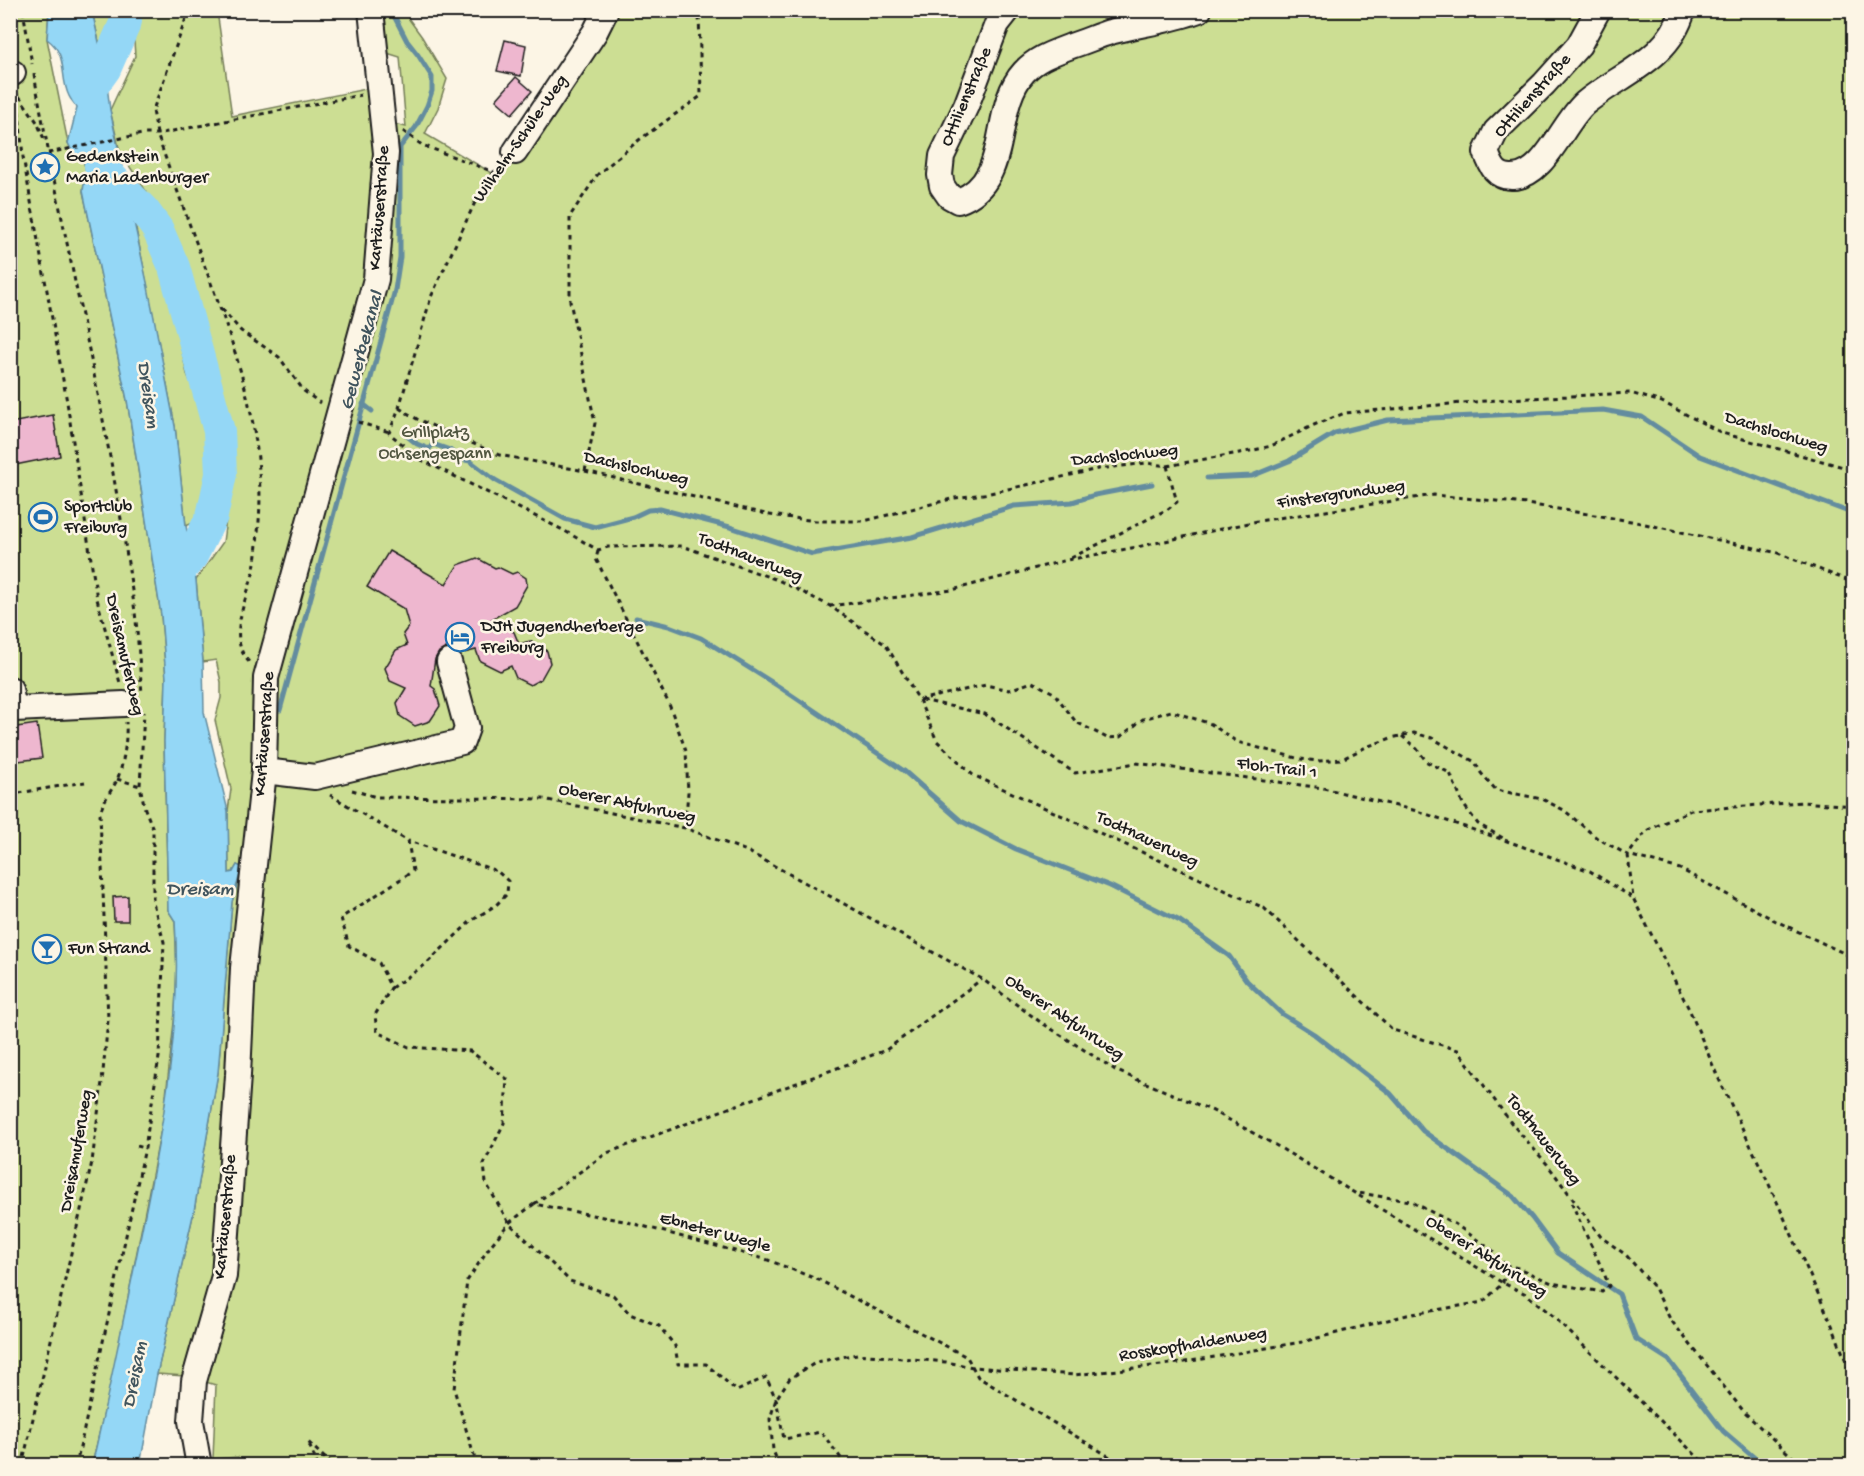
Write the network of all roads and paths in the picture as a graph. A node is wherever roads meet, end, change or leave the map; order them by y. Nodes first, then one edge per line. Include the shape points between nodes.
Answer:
1 (22, 10) edge
2 (189, 10) edge
3 (371, 10) edge
4 (606, 10) edge
5 (699, 10) edge
6 (1008, 10) edge
7 (1199, 10) edge
8 (1598, 10) edge
9 (1683, 10) edge
10 (14, 80) edge
11 (381, 91) junction
12 (384, 126) junction
13 (156, 134) junction
14 (47, 147) junction
15 (515, 152) joint
16 (48, 153) junction
17 (494, 172) junction
18 (221, 308) junction
19 (399, 408) junction
20 (343, 417) junction
21 (389, 433) junction
22 (1167, 466) junction
23 (1854, 470) edge
24 (585, 471) junction
25 (598, 550) junction
26 (1067, 560) junction
27 (1854, 583) edge
28 (830, 606) junction
29 (449, 662) dead end
30 (266, 678) junction
31 (919, 700) junction
32 (12, 703) edge
33 (113, 704) junction
34 (1401, 736) junction
35 (264, 771) junction
36 (117, 779) junction
37 (320, 780) junction
38 (85, 782) dead end
39 (141, 786) junction
40 (19, 793) dead end
41 (1854, 806) edge
42 (685, 828) junction
43 (148, 835) dead end
44 (153, 835) junction
45 (408, 841) junction
46 (1510, 842) junction
47 (148, 853) dead end
48 (153, 853) junction
49 (1628, 855) junction
50 (1634, 898) junction
51 (159, 921) junction
52 (153, 922) dead end
53 (157, 952) dead end
54 (164, 953) junction
55 (1854, 958) edge
56 (156, 973) dead end
57 (164, 973) junction
58 (982, 979) junction
59 (391, 988) junction
60 (156, 1007) dead end
61 (162, 1007) junction
62 (151, 1055) dead end
63 (159, 1057) junction
64 (146, 1097) dead end
65 (154, 1098) junction
66 (137, 1146) dead end
67 (145, 1148) junction
68 (132, 1173) dead end
69 (140, 1174) junction
70 (1358, 1193) junction
71 (128, 1197) dead end
72 (134, 1198) junction
73 (1570, 1198) junction
74 (534, 1204) junction
75 (509, 1223) junction
76 (122, 1224) dead end
77 (128, 1226) junction
78 (1505, 1266) junction
79 (111, 1278) dead end
80 (117, 1279) junction
81 (1503, 1283) junction
82 (106, 1302) dead end
83 (111, 1303) junction
84 (95, 1352) dead end
85 (100, 1353) junction
86 (973, 1367) junction
87 (1854, 1382) edge
88 (89, 1383) dead end
89 (94, 1384) junction
90 (776, 1399) junction
91 (76, 1440) dead end
92 (81, 1441) junction
93 (22, 1466) edge
94 (76, 1466) edge
95 (199, 1466) edge
96 (318, 1466) edge
97 (336, 1466) edge
98 (477, 1466) edge
99 (779, 1466) edge
100 (847, 1466) edge
101 (1125, 1466) edge
102 (1707, 1466) edge
103 (1802, 1466) edge

1 - 14 path
2 - 13 path via 153,110
3 - 11 street, Kartäuserstraße
4 - 15 street, Wilhelm-Schüle-Weg
5 - 24 path via 701,96 597,174 570,216 570,301 595,423
6 - 7 street, Ottilienstraße via 997,24 942,156 942,186 958,201 982,187 993,166 1010,96 1022,73 1041,57 1109,32 1175,19
8 - 9 street, Ottilienstraße via 1579,45 1496,131 1486,152 1491,168 1504,177 1519,177 1534,169 1584,104 1654,55 1678,27
10 - 14 path
10 - 33 path, Dreisamuferweg via 23,157 67,402 95,588 115,659
11 - 12 street, Kartäuserstraße
11 - 13 path
12 - 17 path via 396,127 422,145
12 - 20 street, Kartäuserstraße via 386,153 376,279
13 - 16 path
13 - 18 path
14 - 16 path
15 - 17 path, Wilhelm-Schüle-Weg
16 - 39 path via 85,326 134,599 144,716
17 - 19 path, Wilhelm-Schüle-Weg via 477,198 431,297
18 - 20 path via 241,331 279,357 304,391
18 - 30 path via 250,405 259,462 254,567 238,625 238,644 244,657
19 - 21 path
19 - 24 path, Dachslochweg via 499,455
20 - 21 path
20 - 30 street, Kartäuserstraße
21 - 25 path via 420,459
22 - 23 path, Dachslochweg via 1271,446 1345,413 1630,393 1662,402 1722,433
22 - 24 path, Dachslochweg via 1147,463 1098,469 864,520 816,521 770,515
22 - 26 path via 1177,502
25 - 28 path, Todtnauerweg via 682,546 780,581
25 - 42 path via 596,559 669,704 686,751
26 - 27 path, Finstergrundweg via 1258,521 1434,495 1527,504 1642,524 1778,553
26 - 28 path, Finstergrundweg via 952,590
28 - 31 path, Todtnauerweg via 886,645
29 - 37 street via 467,728 462,742
30 - 35 street, Kartäuserstraße
31 - 34 path via 986,685 1009,690 1032,682 1054,693 1076,722 1107,738 1120,737 1143,719 1171,711 1211,724 1237,742 1319,761 1342,759
31 - 46 path, Floh-Trail 1 via 985,714 1076,773 1136,763 1323,788 1417,811
31 - 73 path, Todtnauerweg via 937,741 973,775 1264,908 1393,1030 1458,1050
32 - 33 street
33 - 36 path, Dreisamuferweg via 126,730
34 - 46 path via 1427,762 1450,773 1463,804 1478,824
34 - 49 path via 1414,733 1432,738 1475,762 1496,790 1542,800 1564,810 1597,838
35 - 37 street
35 - 95 street, Kartäuserstraße via 243,968 224,1276 194,1381 191,1421
36 - 39 path
36 - 93 path, Dreisamuferweg via 102,802 100,814 108,1020 92,1162
37 - 42 path, Oberer Abfuhrweg via 376,797 543,800
37 - 45 path via 330,795
38 - 40 path
39 - 44 path
41 - 49 path via 1802,802 1690,810 1646,831
42 - 58 path, Oberer Abfuhrweg via 747,851
43 - 44 path
44 - 48 path
45 - 59 path via 413,871 341,918 349,946 379,963
45 - 59 path via 497,871 508,881 507,894 471,921 425,965
46 - 50 path, Floh-Trail 1 via 1590,871
47 - 48 path
48 - 51 path via 153,903
49 - 50 path
49 - 55 path via 1680,869
50 - 87 path via 1774,1195
51 - 52 path
51 - 54 path
53 - 54 path
54 - 57 path
56 - 57 path
57 - 61 path
58 - 70 path, Oberer Abfuhrweg via 1117,1071 1213,1111
58 - 74 path via 886,1050 607,1153
59 - 75 path via 375,1015 377,1032 409,1047 470,1051 507,1079 504,1124 484,1164 486,1183
60 - 61 path
61 - 63 path
62 - 63 path
63 - 65 path
64 - 65 path
65 - 67 path
66 - 67 path
67 - 69 path
68 - 69 path
69 - 72 path
70 - 78 path via 1410,1201 1455,1224 1493,1251
70 - 81 path, Oberer Abfuhrweg
71 - 72 path
72 - 77 path
73 - 78 path via 1609,1286 1602,1292 1552,1283
73 - 103 path, Todtnauerweg via 1601,1237 1626,1255 1655,1288 1670,1319 1745,1413
74 - 75 path
74 - 86 path, Ebneter Wegle via 624,1221 768,1260 819,1280 967,1357
75 - 90 path via 570,1281 613,1294 630,1314 659,1326 675,1346 678,1364 706,1364 737,1391 766,1377
75 - 98 path via 467,1281 454,1389
76 - 77 path
77 - 80 path
78 - 81 path
79 - 80 path
80 - 83 path
81 - 86 path, Rosskopfhaldenweg via 1483,1302 1407,1315 1302,1342 1179,1363 1074,1375
81 - 102 path, Oberer Abfuhrweg via 1526,1294 1553,1316
82 - 83 path
83 - 85 path
84 - 85 path
85 - 89 path
86 - 90 path, Rosskopfhaldenweg via 856,1354 816,1362 790,1378
86 - 101 path, Ebneter Wegle via 978,1377
88 - 89 path
89 - 92 path
90 - 99 path, Rosskopfhaldenweg via 770,1419
90 - 100 path via 784,1439 821,1432
91 - 92 path
92 - 94 path
96 - 97 path via 308,1442

